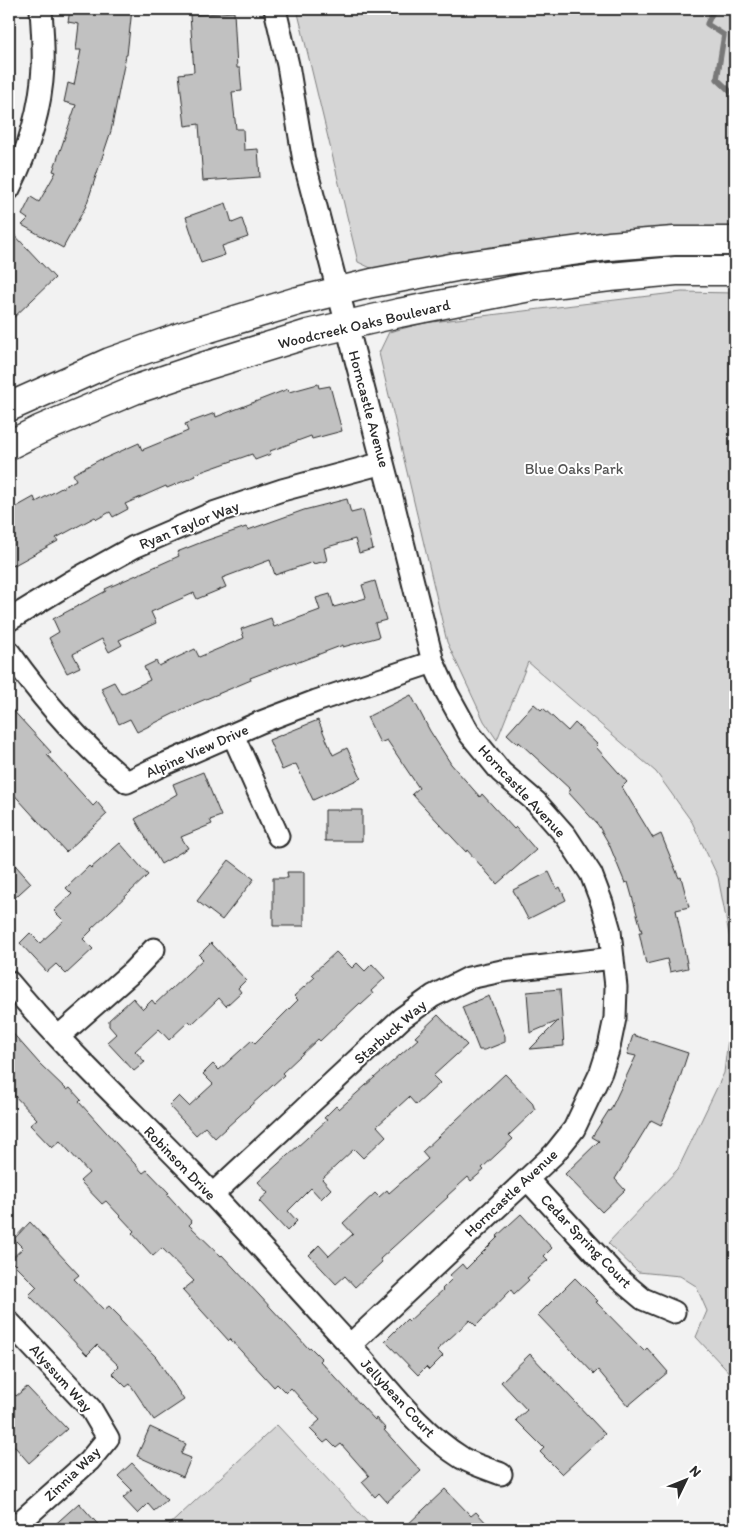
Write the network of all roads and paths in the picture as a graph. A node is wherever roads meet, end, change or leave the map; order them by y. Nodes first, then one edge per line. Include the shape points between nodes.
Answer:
1 (41, 9) edge
2 (275, 9) edge
3 (9, 190) edge
4 (735, 241) edge
5 (735, 271) edge
6 (338, 291) junction
7 (347, 325) junction
8 (9, 407) edge
9 (9, 445) edge
10 (383, 463) junction
11 (9, 620) edge
12 (9, 652) edge
13 (433, 662) junction
14 (233, 735) junction
15 (278, 836) dead end
16 (154, 949) dead end
17 (613, 958) junction
18 (9, 982) edge
19 (58, 1037) junction
20 (527, 1180) junction
21 (212, 1195) junction
22 (674, 1312) dead end
23 (9, 1322) edge
24 (350, 1345) junction
25 (108, 1438) joint
26 (501, 1474) dead end
27 (12, 1529) edge

1 - 3 street via 43,68 38,110 27,150
2 - 6 street via 304,161
4 - 6 main road via 609,246 456,267
5 - 7 main road, Woodcreek Oaks Boulevard via 676,271 535,286
6 - 7 street, Horncastle Avenue
6 - 8 main road via 183,336 110,362
7 - 9 main road, Woodcreek Oaks Boulevard via 308,334 134,390
7 - 10 street, Horncastle Avenue
10 - 11 street, Ryan Taylor Way via 282,490 213,513 134,547
10 - 13 street, Horncastle Avenue
12 - 14 street, Alpine View Drive via 54,710 102,761 127,782
13 - 14 street, Alpine View Drive via 316,701
13 - 17 street, Horncastle Avenue via 469,733 501,772 536,802 566,836 591,874 610,931
14 - 15 street
16 - 19 street
17 - 20 street, Horncastle Avenue via 615,1018 601,1072 574,1130
17 - 21 street, Starbuck Way via 502,970 469,978 433,996 402,1018
18 - 19 street, Robinson Drive
19 - 21 street, Robinson Drive
20 - 22 street, Cedar Spring Court via 618,1278 644,1299
20 - 24 street, Horncastle Avenue
21 - 24 street, Robinson Drive
23 - 25 street, Alyssum Way via 91,1409
24 - 26 street, Jellybean Court via 408,1412 438,1441 464,1460
25 - 27 street, Zinnia Way via 88,1461

